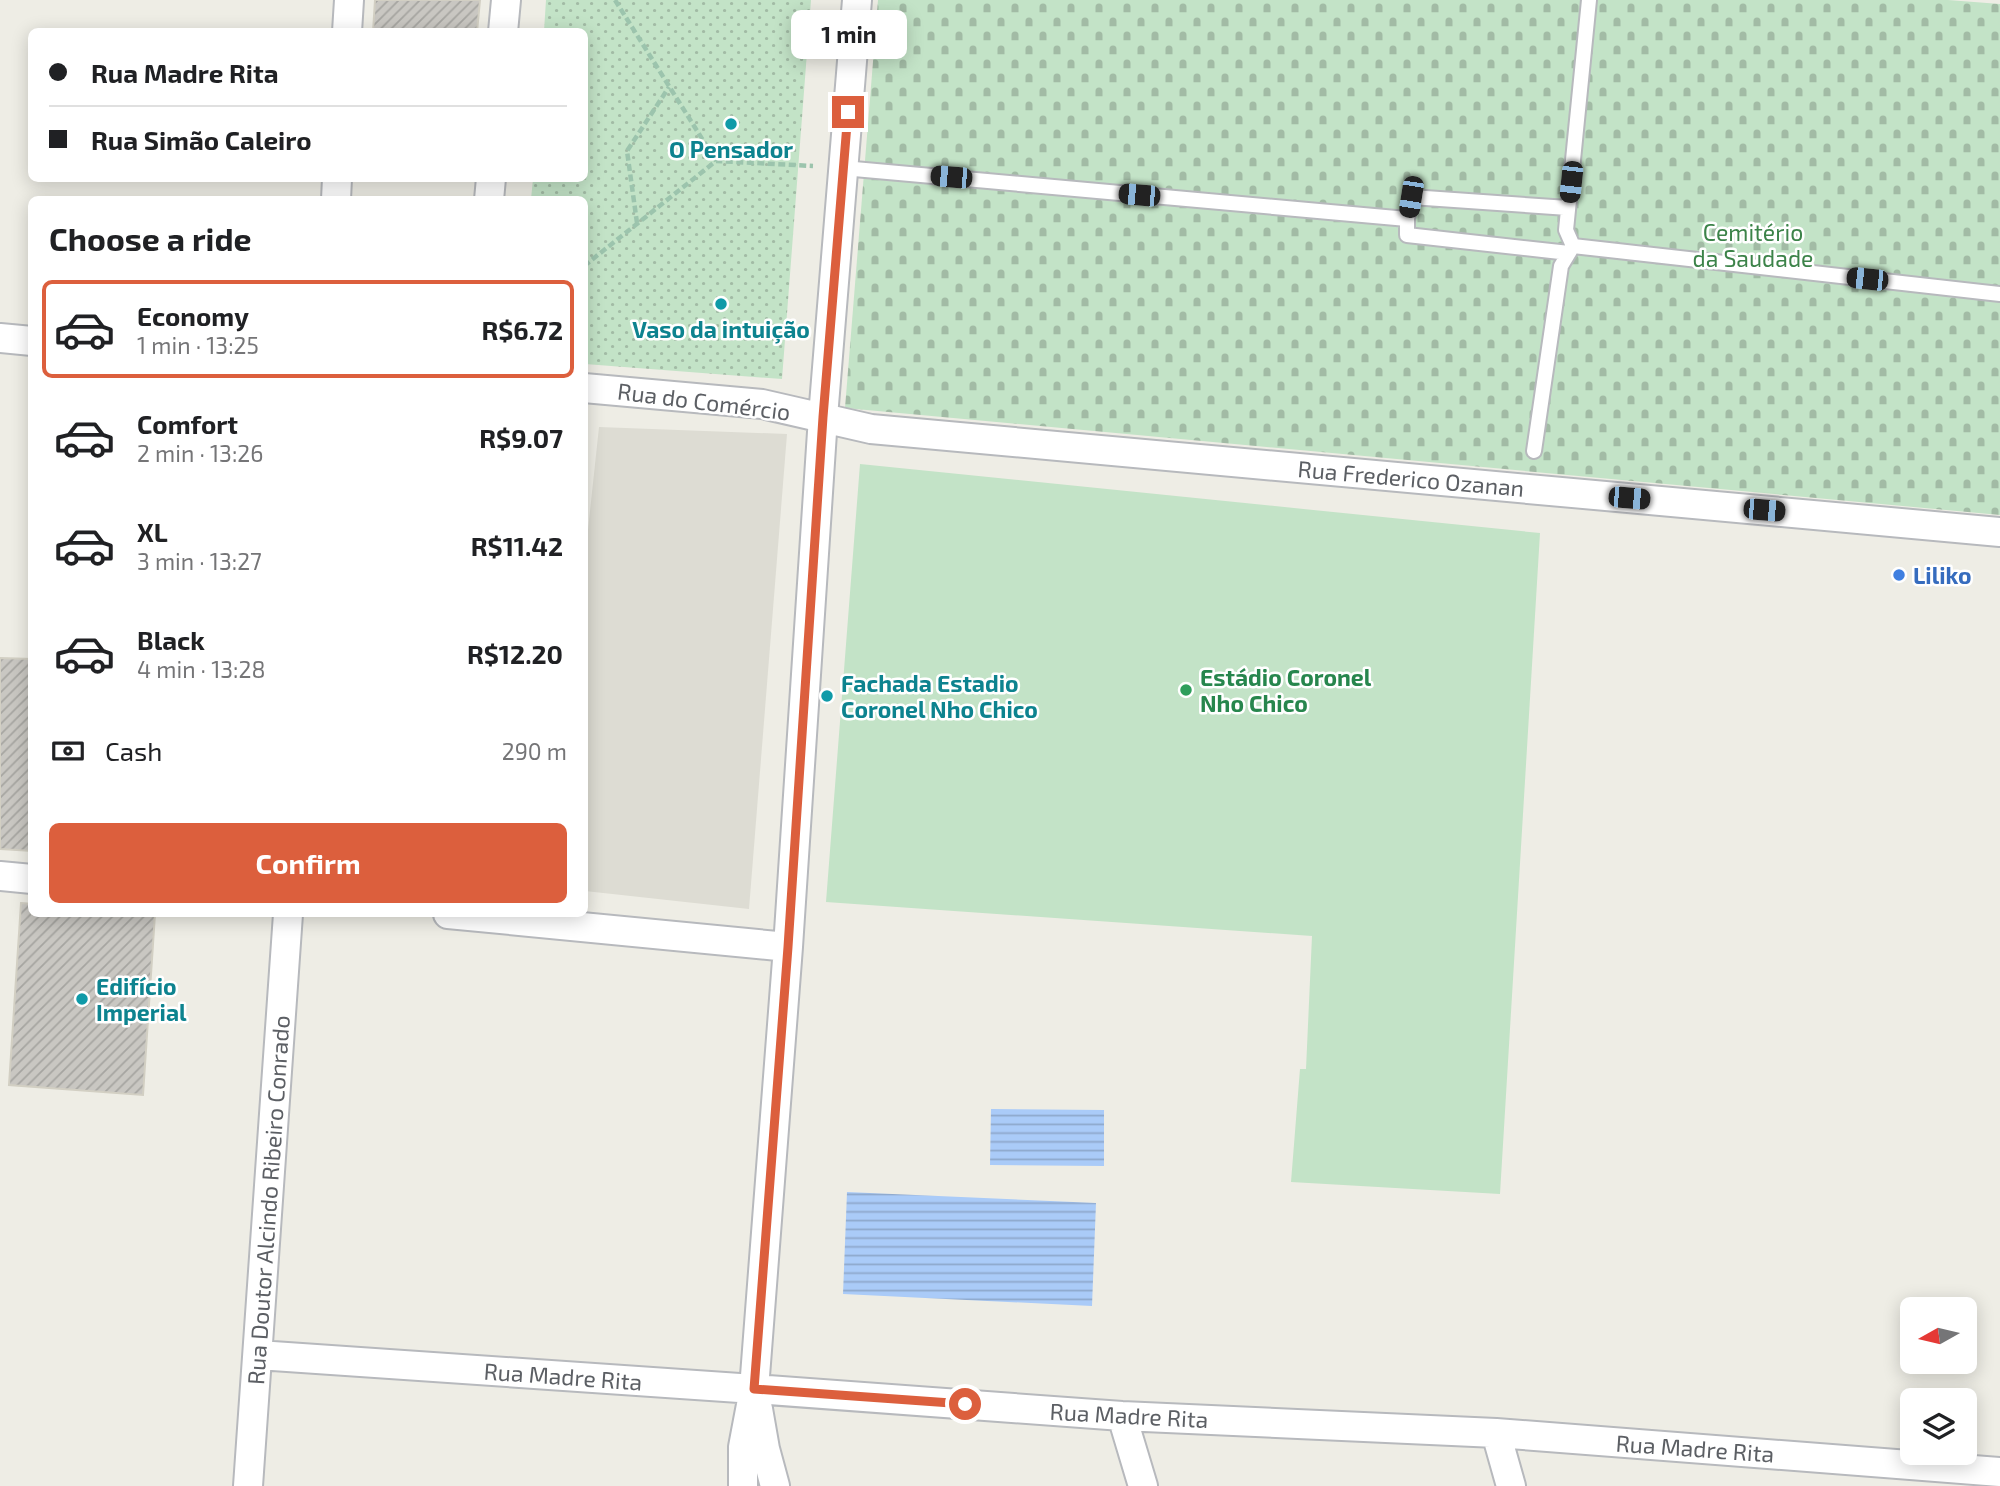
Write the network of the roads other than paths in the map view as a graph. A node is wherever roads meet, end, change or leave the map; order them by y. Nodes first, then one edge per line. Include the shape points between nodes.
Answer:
1 (349, 0) edge
2 (506, 0) edge
3 (857, 0) edge
4 (1589, 0) edge
5 (347, 28) edge
6 (503, 28) edge
7 (843, 167) junction
8 (1568, 208) junction
9 (1407, 219) junction
10 (1571, 250) junction
11 (2000, 294) edge
12 (0, 338) edge
13 (28, 341) edge
14 (588, 388) edge
15 (823, 417) junction
16 (1534, 451) dead end
17 (2000, 532) edge
18 (0, 876) edge
19 (28, 878) edge
20 (288, 917) edge
21 (479, 917) edge
22 (788, 947) junction
23 (258, 1355) junction
24 (754, 1389) junction
25 (1122, 1416) junction
26 (1496, 1433) junction
27 (2000, 1472) edge
28 (248, 1486) edge
29 (743, 1486) edge
30 (775, 1486) edge
31 (1143, 1486) edge
32 (1511, 1486) edge

1 - 5 street
2 - 6 street
3 - 7 street
4 - 8 lane
7 - 9 lane
7 - 15 street
8 - 9 lane via 1411,197
8 - 10 lane via 1566,230
9 - 10 lane via 1407,235
10 - 11 lane
10 - 16 lane via 1561,266
12 - 13 street
14 - 15 street, Rua do Comércio via 762,404
15 - 17 street, Rua Frederico Ozanan via 871,429
15 - 22 street
18 - 19 street
20 - 23 street, Rua Doutor Alcindo Ribeiro Conrado
21 - 22 street
22 - 24 street
23 - 24 street, Rua Madre Rita
23 - 28 street, Rua Doutor Alcindo Ribeiro Conrado
24 - 25 street, Rua Madre Rita
24 - 29 street via 743,1447
24 - 30 street
25 - 26 street, Rua Madre Rita
25 - 31 street
26 - 27 street, Rua Madre Rita
26 - 32 street

